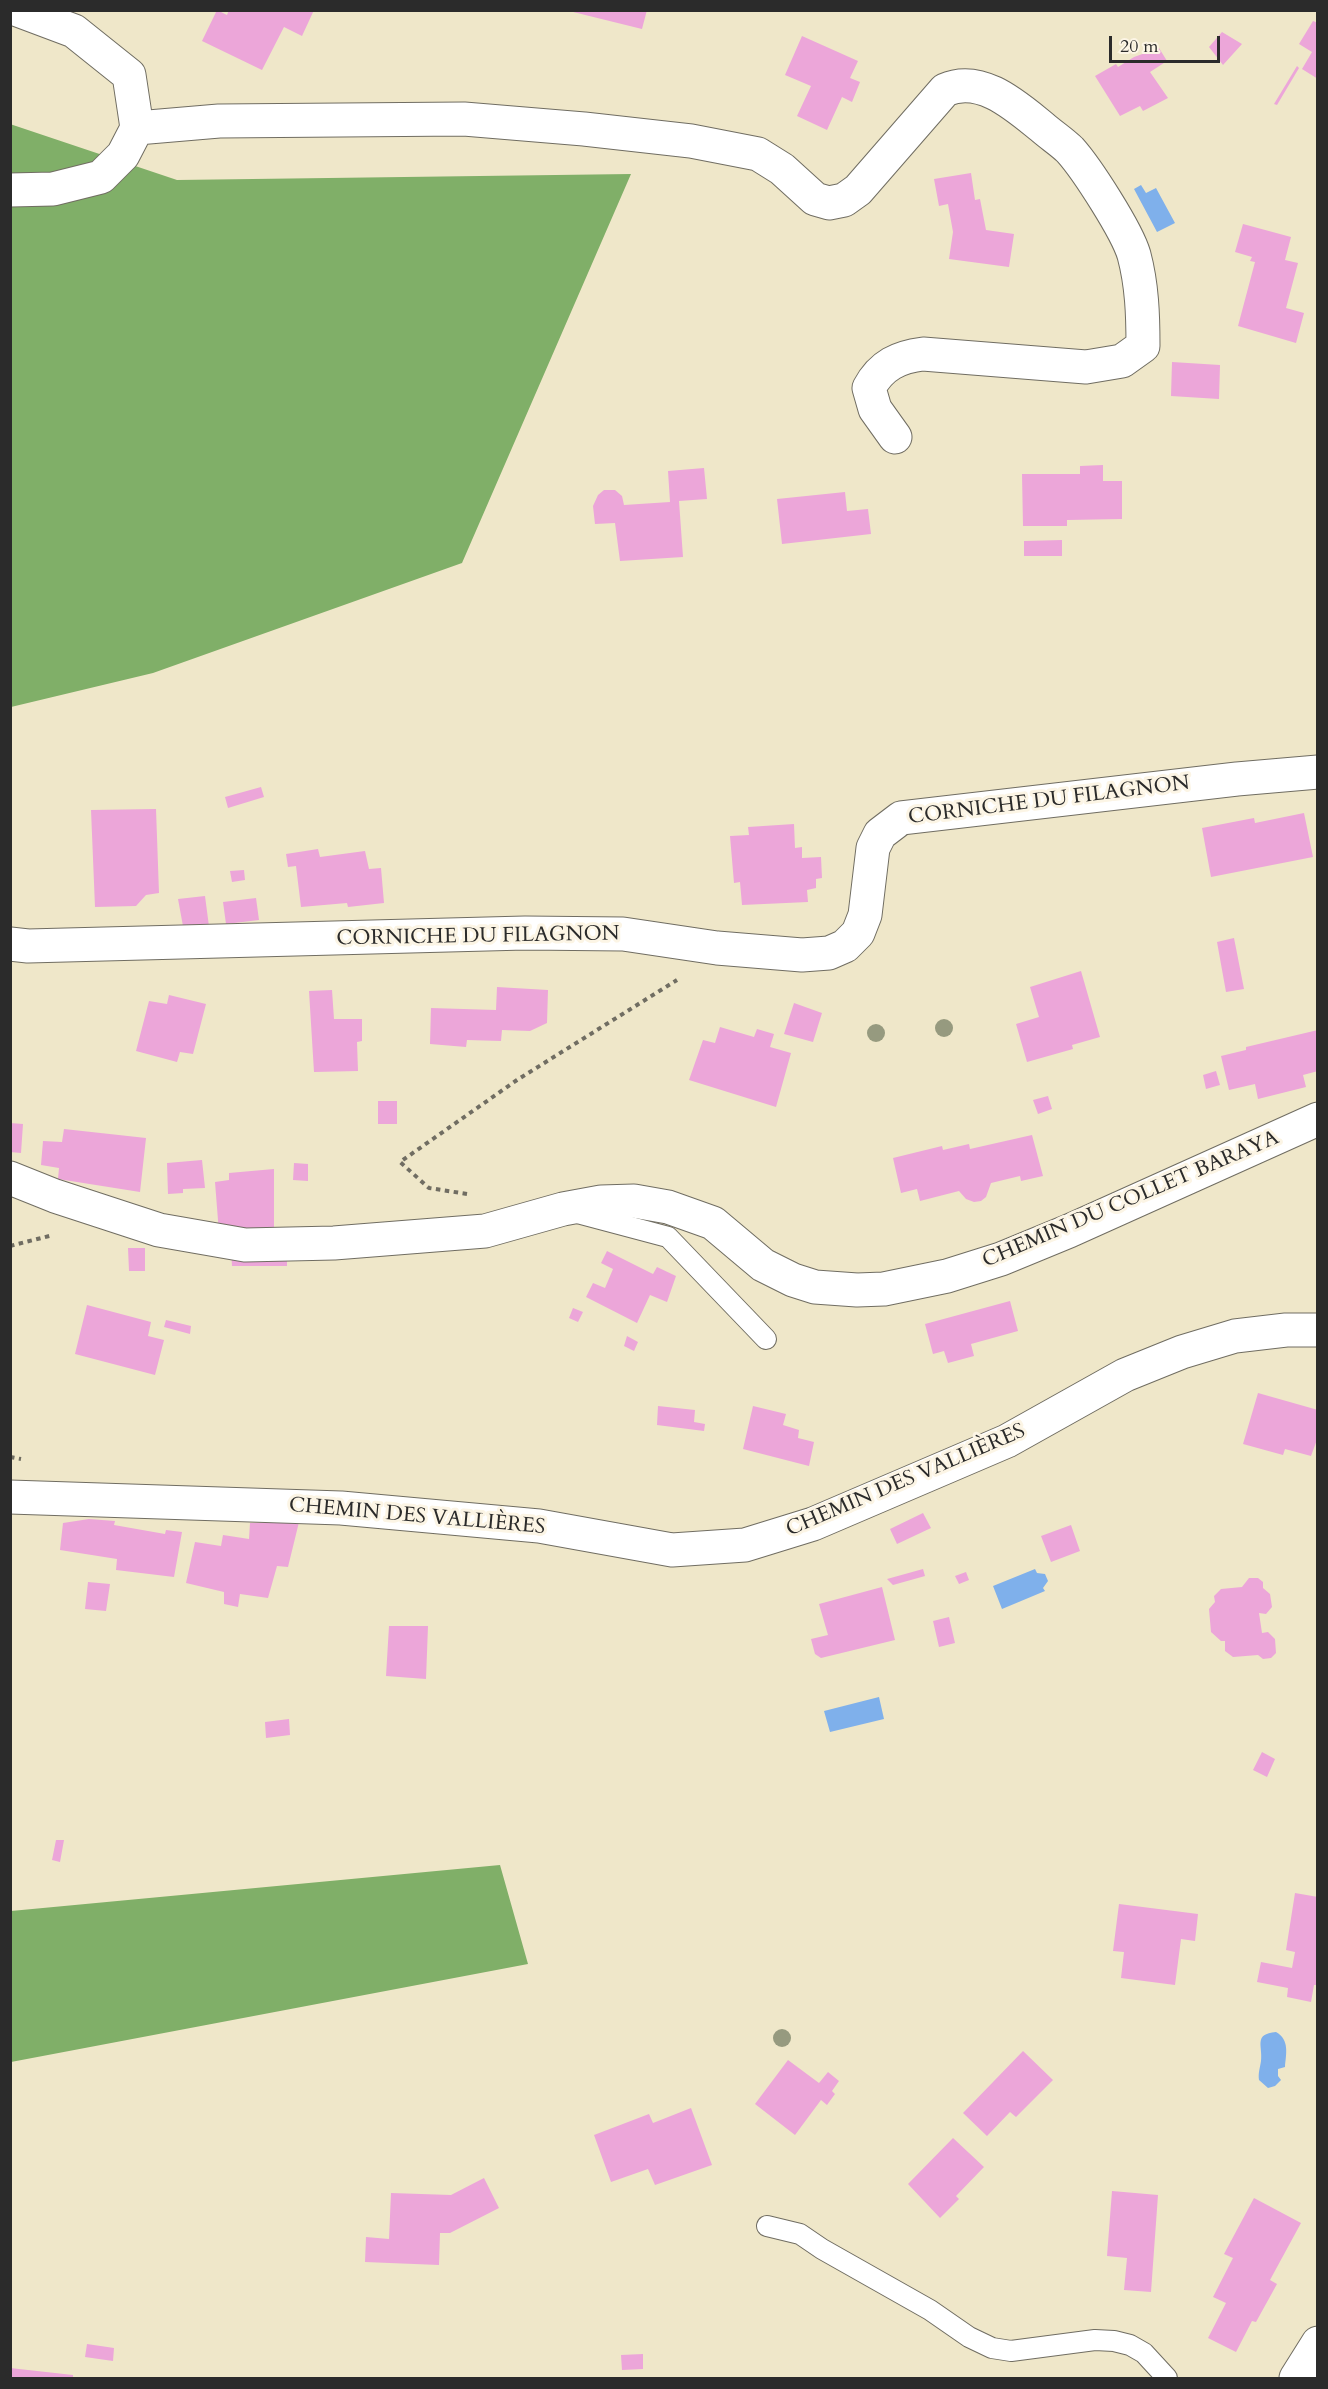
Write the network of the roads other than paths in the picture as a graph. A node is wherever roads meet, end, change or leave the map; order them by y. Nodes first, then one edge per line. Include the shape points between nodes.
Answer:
1 (18, 10) edge
2 (137, 128) junction
3 (10, 190) edge
4 (895, 437) dead end
5 (1317, 772) edge
6 (10, 944) edge
7 (1317, 1119) edge
8 (10, 1178) edge
9 (563, 1209) junction
10 (1317, 1330) edge
11 (766, 1339) dead end
12 (10, 1497) edge
13 (767, 2226) dead end
14 (1317, 2343) edge
15 (1167, 2379) edge
16 (1296, 2379) edge

1 - 2 street via 74,31 129,75
2 - 3 street via 123,155 101,177 53,189
2 - 4 street via 219,121 464,119 608,132 691,141 758,154 782,169 815,199 829,203 844,200 858,190 945,90 979,87 1015,105 1070,151 1110,208 1133,253 1142,295 1143,346 1122,361 1086,367 923,354 904,356 875,376 869,388 875,409
5 - 6 street, CORNICHE DU FILAGNON via 901,818 880,834 873,848 865,915 858,933 845,946 829,953 802,955 717,948 623,934
7 - 9 street, CHEMIN DU COLLET BARAYA via 1001,1259 947,1276 884,1289 815,1287 793,1280 763,1265 713,1223 668,1207 634,1201
8 - 9 street, CHEMIN DU COLLET BARAYA via 159,1230 245,1245 334,1243 485,1231
9 - 11 lane via 668,1237
10 - 12 street, CHEMIN DES VALLIÈRES via 1235,1336 1182,1352 1125,1375 1007,1441 813,1524 745,1545 672,1550 539,1526 342,1508
13 - 15 lane via 800,2234 992,2348 1011,2351 1114,2341 1130,2344 1144,2353
14 - 16 street

